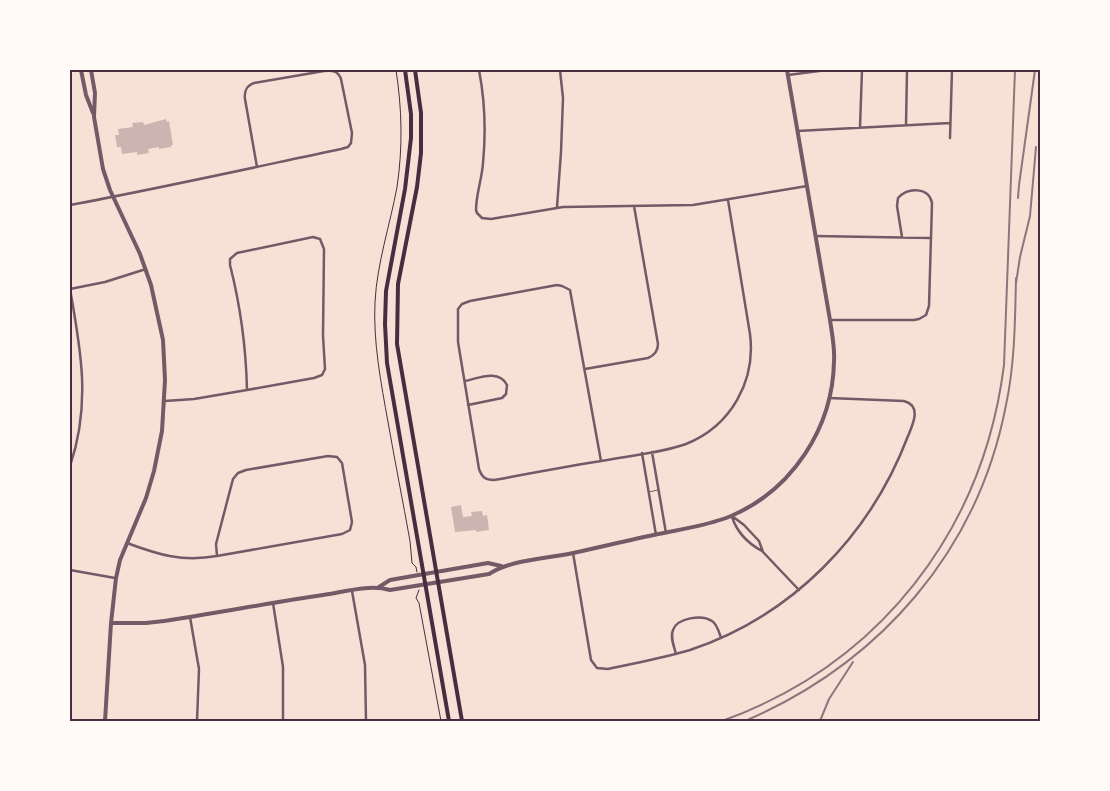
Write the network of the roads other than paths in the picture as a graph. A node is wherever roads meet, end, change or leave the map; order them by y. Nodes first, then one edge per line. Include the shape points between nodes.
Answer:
1 (81, 70) edge
2 (91, 70) edge
3 (405, 70) edge
4 (415, 70) edge
5 (479, 70) edge
6 (560, 70) edge
7 (827, 70) edge
8 (862, 70) edge
9 (907, 70) edge
10 (952, 70) edge
11 (787, 72) edge
12 (94, 117) junction
13 (950, 123) junction
14 (906, 125) junction
15 (860, 127) junction
16 (797, 131) junction
17 (950, 138) dead end
18 (257, 167) junction
19 (807, 186) junction
20 (113, 197) junction
21 (728, 200) junction
22 (70, 205) edge
23 (634, 206) junction
24 (557, 207) junction
25 (815, 236) junction
26 (902, 237) junction
27 (931, 238) junction
28 (146, 269) junction
29 (70, 288) edge
30 (830, 320) junction
31 (584, 369) junction
32 (464, 381) junction
33 (247, 390) junction
34 (829, 398) junction
35 (165, 401) junction
36 (468, 405) junction
37 (652, 452) junction
38 (642, 453) junction
39 (601, 461) junction
40 (70, 466) edge
41 (659, 490) junction
42 (648, 492) junction
43 (732, 516) junction
44 (666, 533) junction
45 (656, 535) junction
46 (127, 543) junction
47 (763, 552) junction
48 (573, 553) junction
49 (217, 556) junction
50 (501, 566) junction
51 (70, 570) edge
52 (436, 572) junction
53 (424, 574) junction
54 (116, 578) junction
55 (438, 583) junction
56 (425, 585) junction
57 (379, 587) junction
58 (352, 590) junction
59 (799, 590) junction
60 (272, 602) junction
61 (190, 617) junction
62 (111, 623) junction
63 (721, 638) junction
64 (676, 654) junction
65 (105, 721) edge
66 (197, 721) edge
67 (283, 721) edge
68 (366, 721) edge
69 (449, 721) edge
70 (462, 721) edge

1 - 12 street
2 - 12 street via 95,93
3 - 53 main road via 411,114 410,154 386,291 385,330 387,363
4 - 52 main road via 421,113 421,153 398,284 397,344
5 - 24 street via 484,142 477,213 486,220
6 - 24 street via 563,108
7 - 11 street
8 - 15 street
9 - 14 street
10 - 13 street
11 - 16 street
12 - 20 street
13 - 14 street
13 - 17 street
14 - 15 street
15 - 16 street
16 - 19 street
18 - 18 street via 350,145 352,133 337,73 324,71 247,86 245,99
18 - 20 street
19 - 21 street
19 - 25 street
20 - 22 street
20 - 28 street
21 - 23 street via 693,205
21 - 37 street via 751,342 747,378 733,407 714,428 684,444
23 - 24 street
23 - 31 street via 657,350 648,358
25 - 26 street
25 - 30 street
26 - 27 street
26 - 27 street via 898,198 906,192 920,191 932,200
27 - 30 street via 929,306 924,317 914,320
28 - 29 street via 105,282
28 - 35 street via 163,340
29 - 40 street via 83,380 79,429
30 - 34 street via 834,361
31 - 32 street via 571,294 567,288 556,285 470,301 460,306 458,342
31 - 39 street
32 - 36 street
32 - 36 street via 494,376 507,385 502,398
33 - 33 street via 244,336 229,262 237,253 310,237 320,239 324,248 324,372 314,378
33 - 35 street
34 - 43 street via 813,440 795,469 784,482
34 - 59 street via 904,401 914,408 915,417 899,460 873,508 840,550
35 - 46 street via 154,472
36 - 39 street via 479,469 486,479
37 - 38 street
37 - 41 street
38 - 39 street
38 - 42 street
41 - 42 lane
41 - 44 street
42 - 45 street
43 - 44 street
43 - 47 street via 759,541
43 - 47 street via 739,531 752,546
44 - 45 street
45 - 48 street
46 - 49 street via 178,558
46 - 54 street
47 - 59 street
48 - 50 street
48 - 64 street via 593,665 608,669
49 - 49 street via 216,544 233,479 238,473 328,456 339,459 352,522 346,533
50 - 52 street via 488,563
50 - 55 street via 489,574
51 - 54 street
52 - 53 street
52 - 55 main road
53 - 56 main road
53 - 57 street via 390,580
54 - 62 street
55 - 56 street
55 - 70 main road
56 - 57 street via 390,590
56 - 69 main road
57 - 58 street
58 - 60 street
58 - 68 street via 365,665
59 - 63 street via 772,611
60 - 61 street
60 - 67 street via 283,666
61 - 62 street via 146,623
61 - 66 street via 198,669
62 - 65 street
63 - 64 street
63 - 64 street via 715,624 707,618 683,621 672,632

